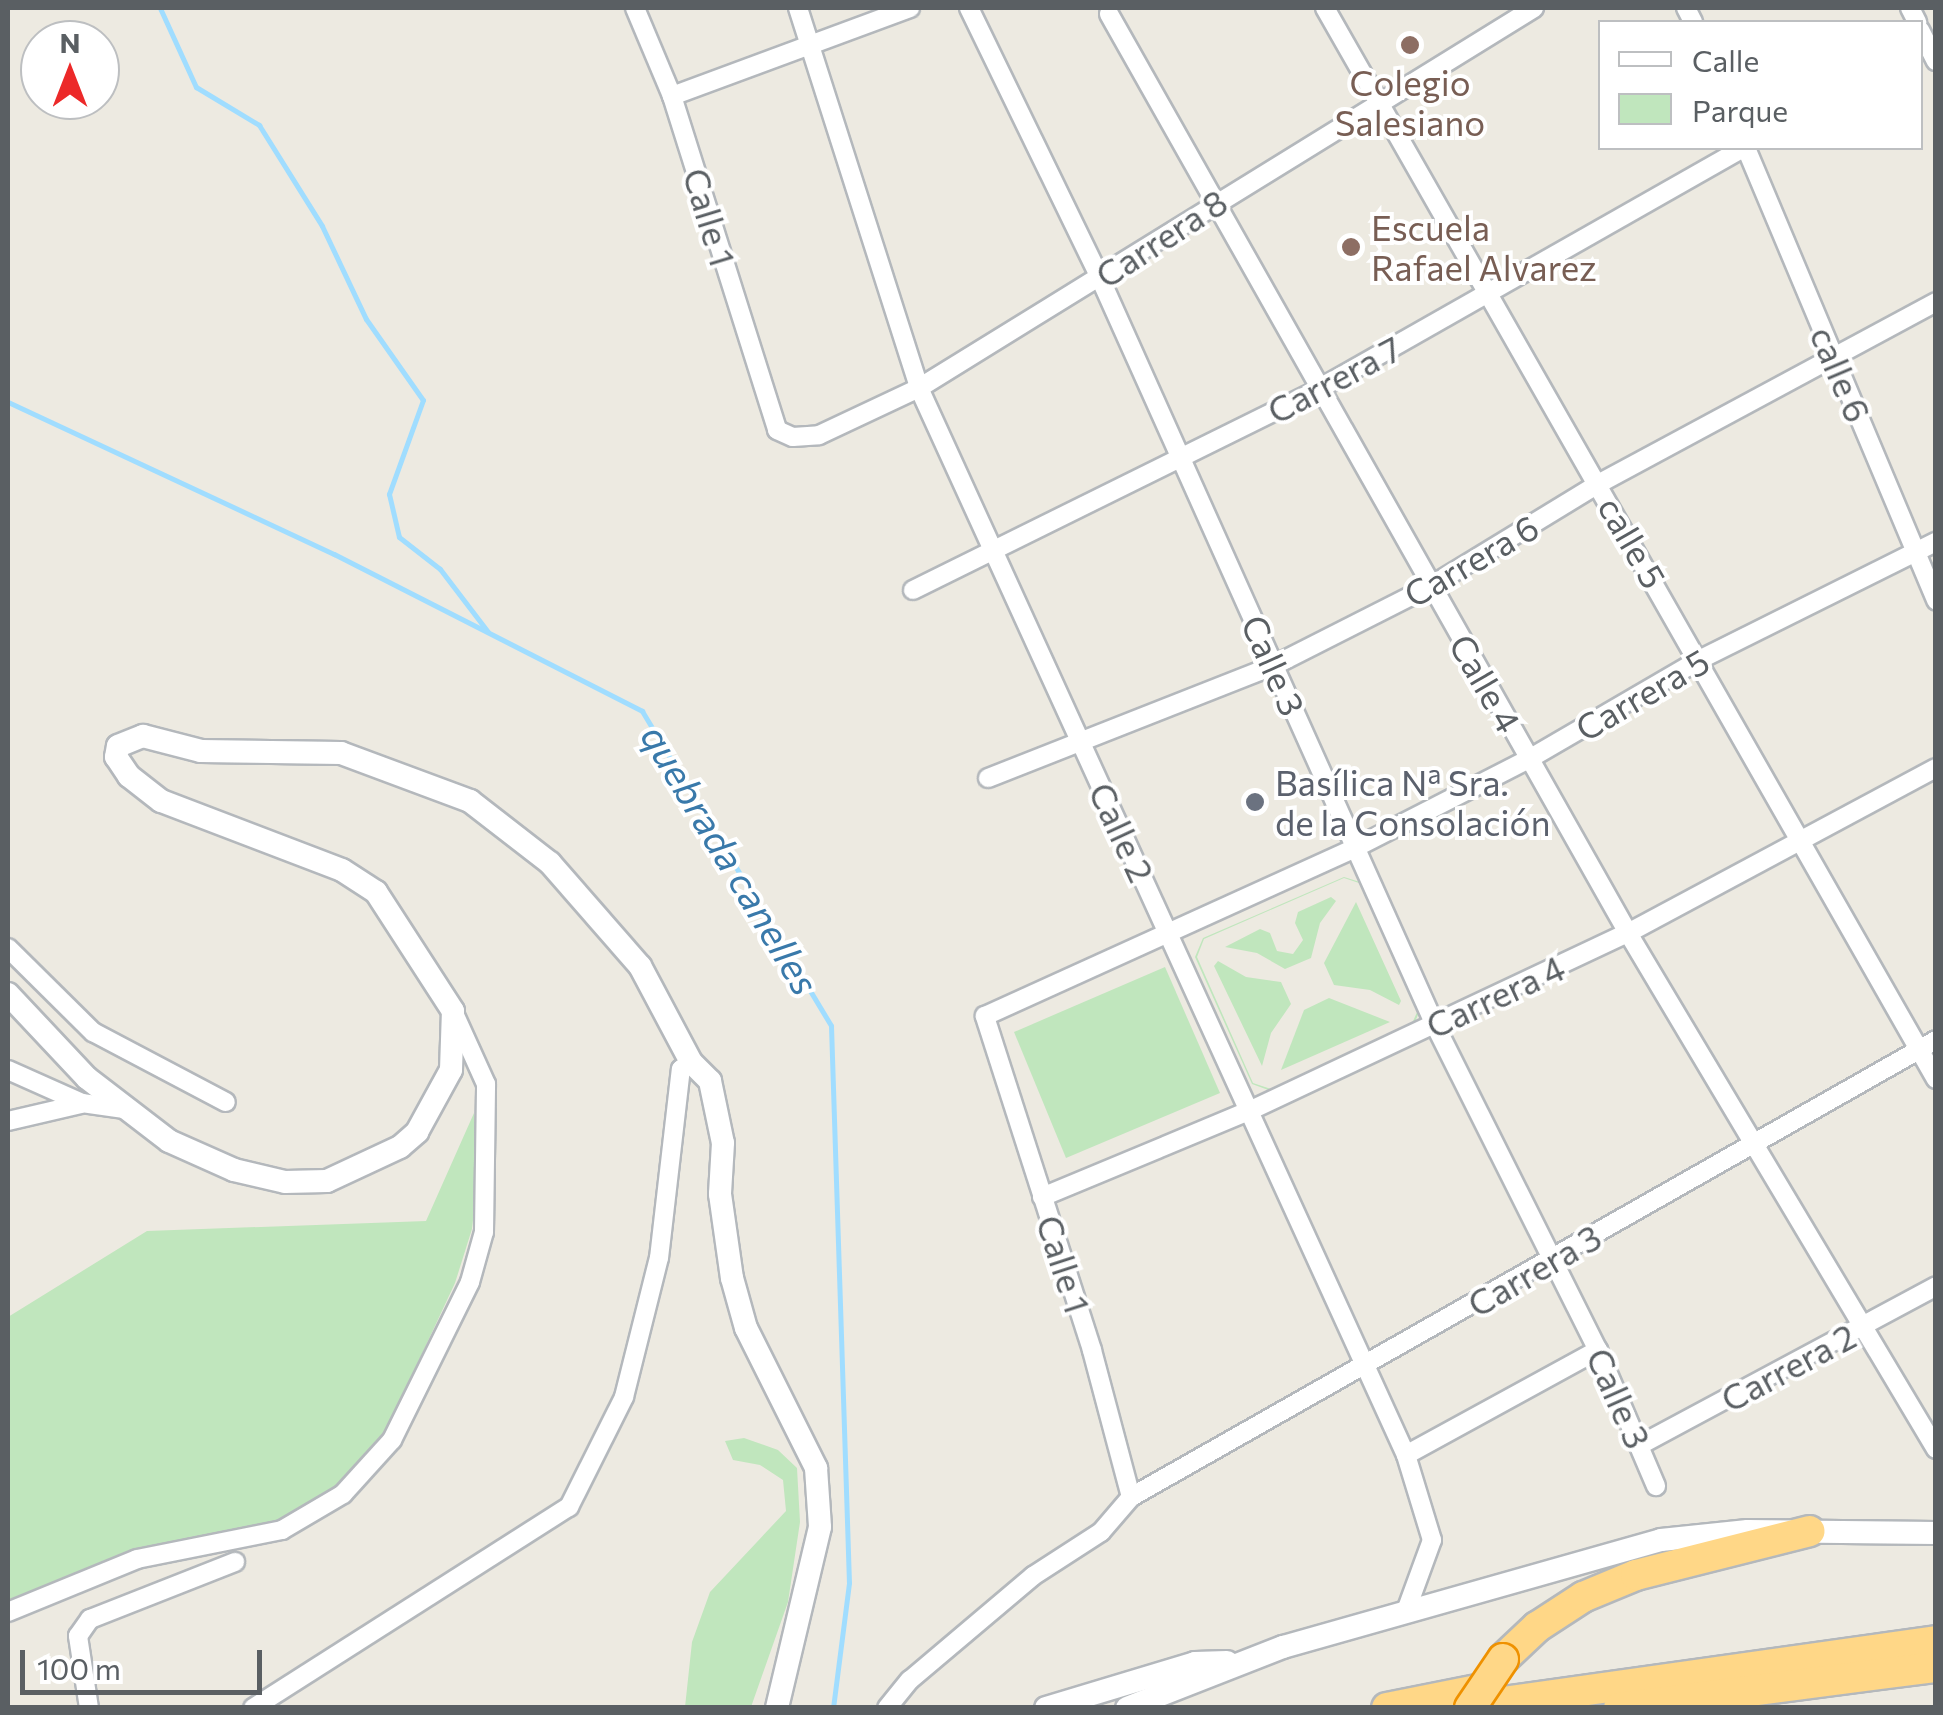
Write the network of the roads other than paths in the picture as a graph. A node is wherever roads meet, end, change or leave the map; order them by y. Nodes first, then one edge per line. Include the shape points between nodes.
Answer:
1 (634, 8) edge
2 (798, 8) edge
3 (910, 8) edge
4 (969, 8) edge
5 (1326, 8) edge
6 (1534, 8) edge
7 (1109, 14) dead end
8 (1926, 39) edge
9 (809, 43) junction
10 (1936, 62) edge
11 (672, 96) junction
12 (1376, 105) junction
13 (1741, 150) edge
14 (1746, 150) edge
15 (1216, 202) junction
16 (1100, 278) junction
17 (1488, 294) junction
18 (1936, 302) edge
19 (1832, 355) junction
20 (919, 388) junction
21 (1319, 389) junction
22 (777, 430) joint
23 (1181, 460) junction
24 (1600, 483) junction
25 (1936, 542) edge
26 (990, 552) junction
27 (1916, 553) junction
28 (1432, 586) junction
29 (912, 590) dead end
30 (1936, 601) edge
31 (1701, 659) junction
32 (1275, 665) junction
33 (1081, 744) junction
34 (1529, 758) junction
35 (1936, 768) edge
36 (988, 778) dead end
37 (1801, 835) junction
38 (1355, 848) junction
39 (1628, 933) junction
40 (1170, 936) junction
41 (8, 948) edge
42 (8, 994) edge
43 (453, 1011) junction
44 (1435, 1024) junction
45 (989, 1034) joint
46 (1927, 1044) edge
47 (691, 1062) junction
48 (8, 1070) edge
49 (1936, 1079) edge
50 (226, 1102) dead end
51 (82, 1104) junction
52 (123, 1109) junction
53 (1249, 1111) junction
54 (8, 1121) edge
55 (1757, 1140) junction
56 (1042, 1197) junction
57 (1554, 1259) junction
58 (1936, 1286) edge
59 (1868, 1326) junction
60 (1598, 1350) junction
61 (1366, 1365) junction
62 (1640, 1444) junction
63 (1936, 1449) edge
64 (1406, 1455) junction
65 (1656, 1486) dead end
66 (1131, 1497) junction
67 (1810, 1530) junction
68 (1936, 1533) edge
69 (235, 1562) dead end
70 (1406, 1611) junction
71 (8, 1612) edge
72 (1936, 1641) edge
73 (1236, 1661) junction
74 (1936, 1668) edge
75 (1584, 1686) junction
76 (90, 1708) edge
77 (253, 1708) edge
78 (777, 1708) edge
79 (888, 1708) edge
80 (1046, 1708) edge
81 (1126, 1708) edge
82 (1387, 1708) edge
83 (1460, 1708) edge
84 (1470, 1708) edge
85 (1619, 1708) edge

1 - 11 street, Calle 1
2 - 9 street, Calle 2
3 - 9 street
4 - 16 street, Calle 3
5 - 12 street, calle 5
6 - 12 street, Carrera 8
7 - 15 street, Calle 4
8 - 10 street
9 - 11 street
9 - 20 street, Calle 2
11 - 22 street, Calle 1
12 - 15 street, Carrera 8
12 - 17 street, calle 5
13 - 17 street, Carrera 7
14 - 19 street, calle 6
15 - 16 street, Carrera 8
15 - 21 street, Calle 4
16 - 20 street, Carrera 8
16 - 23 street, Calle 3
17 - 21 street, Carrera 7
17 - 24 street, calle 5
18 - 19 street, Carrera 6
19 - 24 street, Carrera 6
19 - 27 street, calle 6
20 - 22 street, Carrera 8 via 819,435
20 - 26 street, Calle 2
21 - 23 street, Carrera 7
21 - 28 street, Calle 4
23 - 26 street, Carrera 7
23 - 32 street, Calle 3
24 - 28 street, Carrera 6
24 - 31 street, calle 5
25 - 27 street, Carrera 5
26 - 29 street, Carrera 7
26 - 33 street, Calle 2
27 - 30 street, calle 6
27 - 31 street, Carrera 5
28 - 32 street, Carrera 6
28 - 34 street, Calle 4
31 - 34 street, Carrera 5
31 - 37 street, calle 5
32 - 33 street, Carrera 6
32 - 38 street, Calle 3
33 - 36 street, Carrera 6
33 - 40 street, Calle 2
34 - 38 street, Carrera 5
34 - 39 street, Calle 4
35 - 37 street, Carrera 4
37 - 39 street, Carrera 4
37 - 46 street, calle 5
38 - 40 street, Carrera 5
38 - 44 street, Calle 3
39 - 44 street, Carrera 4
39 - 55 street, Calle 4
40 - 45 street, Carrera 5 via 985,1016
40 - 53 street, Calle 2
41 - 50 street via 92,1032
42 - 52 street
43 - 47 street via 376,892 342,870 161,801 129,776 116,757 118,746 143,736 201,750 341,753 470,800 589,902 640,966
43 - 52 street via 451,1070 416,1132 400,1147 327,1181 286,1182 234,1170 169,1141
43 - 71 street via 486,1084 484,1232 470,1282 392,1440 342,1494 282,1530 137,1559
44 - 53 street, Carrera 4
44 - 57 street, Calle 3
45 - 56 street, Calle 1
46 - 49 street, calle 5
46 - 55 street, Carrera 3
47 - 77 street via 680,1069 658,1258 624,1397 569,1507
47 - 78 street via 710,1081 719,1116 720,1194 746,1328 810,1444 821,1493 814,1560
48 - 51 street
51 - 52 street
51 - 54 street
53 - 56 street, Carrera 4
53 - 61 street, Calle 2
55 - 57 street, Carrera 3
55 - 59 street, Calle 4
56 - 66 street, Calle 1
57 - 60 street, Calle 3
57 - 61 street, Carrera 3
58 - 59 street, Carrera 2
59 - 62 street, Carrera 2
59 - 63 street, Calle 4
60 - 62 street, Calle 3
60 - 64 street
61 - 64 street, Calle 2
61 - 66 street, Carrera 3
62 - 65 street, Calle 3
64 - 70 street, Calle 2 via 1432,1540
66 - 79 street, Carrera 3 via 1102,1532 1033,1576 910,1680
67 - 68 street
67 - 70 street via 1660,1540
67 - 84 highway, bridge via 1618,1582 1536,1627
69 - 76 street via 90,1620 78,1636
70 - 73 street
72 - 75 highway
73 - 80 street via 1195,1663
73 - 81 street
74 - 85 highway
75 - 82 highway via 1556,1681
75 - 83 highway

